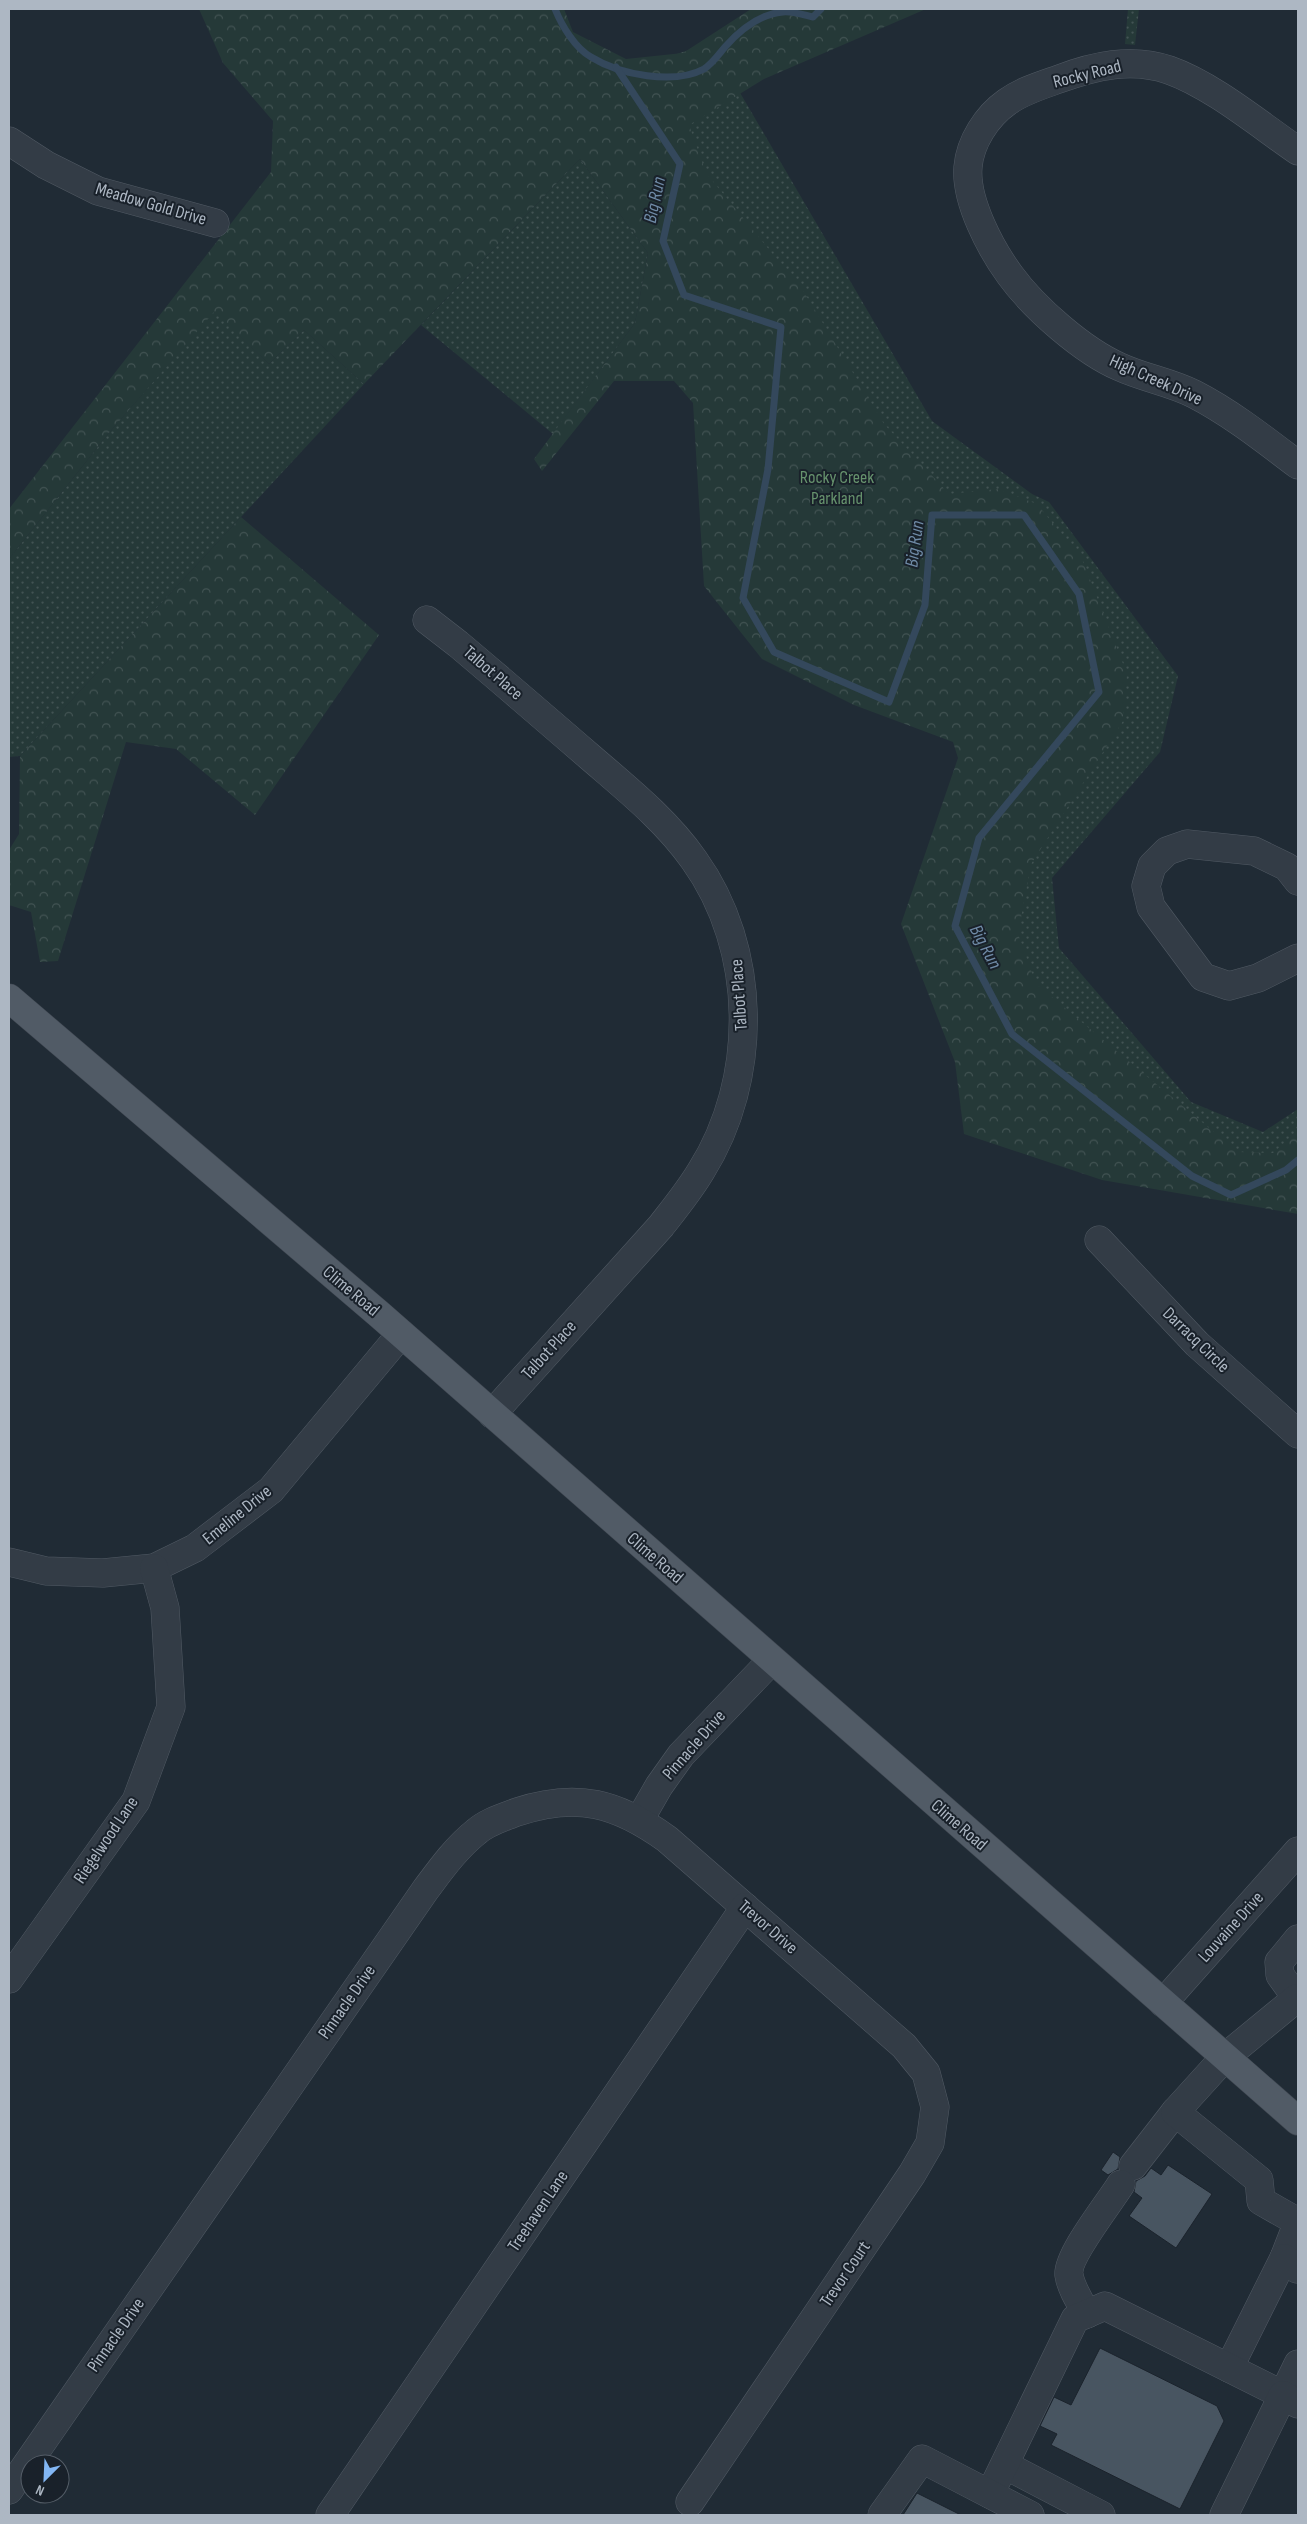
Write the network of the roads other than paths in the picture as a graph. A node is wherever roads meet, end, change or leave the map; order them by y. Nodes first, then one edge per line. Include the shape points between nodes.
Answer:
1 (9, 141) edge
2 (972, 151) joint
3 (1298, 151) edge
4 (215, 223) dead end
5 (1298, 466) edge
6 (427, 620) dead end
7 (1298, 881) edge
8 (1298, 958) edge
9 (9, 998) edge
10 (1099, 1240) dead end
11 (401, 1334) junction
12 (492, 1414) junction
13 (1298, 1434) edge
14 (9, 1562) edge
15 (154, 1568) junction
16 (771, 1661) junction
17 (640, 1819) junction
18 (1298, 1851) edge
19 (745, 1907) junction
20 (1298, 1939) edge
21 (12, 1966) edge
22 (1298, 1999) edge
23 (1164, 2003) junction
24 (894, 2037) joint
25 (1224, 2058) junction
26 (1176, 2112) junction
27 (1298, 2122) edge
28 (1291, 2264) edge
29 (1088, 2314) junction
30 (1298, 2364) edge
31 (1230, 2368) junction
32 (1291, 2400) edge
33 (1004, 2466) junction
34 (9, 2490) edge
35 (990, 2494) junction
36 (690, 2502) dead end
37 (330, 2515) edge
38 (882, 2515) edge
39 (1030, 2515) edge
40 (1101, 2515) edge
41 (1224, 2515) edge

1 - 4 street, Meadow Gold Drive via 46,165 98,191
2 - 3 street, Rocky Road via 992,114 1009,100 1074,73 1122,62 1169,70 1210,91
2 - 5 street, High Creek Drive via 969,182 990,245 1012,277 1048,316 1119,367 1167,383 1219,409
6 - 12 street, Talbot Place via 639,799 670,830 695,861 718,903 737,952 742,1002 742,1051 734,1095 702,1170 661,1226
7 - 8 street via 1287,866 1254,851 1188,844 1167,851 1152,866 1146,886 1151,907 1203,977 1229,986 1258,978
9 - 11 main road, Clime Road
10 - 13 street, Darracq Circle via 1197,1344
11 - 12 main road, Clime Road
11 - 15 street, Emeline Drive via 271,1490 195,1548
12 - 16 main road, Clime Road
14 - 15 street, Emeline Drive via 46,1571 103,1573
15 - 21 street, Riegelwood Lane via 165,1608 171,1708 136,1800
16 - 17 street, Pinnacle Drive via 681,1755
16 - 23 main road, Clime Road
17 - 19 street, Trevor Drive
17 - 34 street, Pinnacle Drive via 606,1806 571,1801 536,1806 478,1830 458,1847
18 - 23 street, Louvaine Drive
19 - 24 street, Trevor Drive
19 - 37 street, Treehaven Lane
20 - 22 street via 1279,1962 1280,1974
22 - 25 street
23 - 25 main road, Clime Road
24 - 36 street, Trevor Court via 926,2073 935,2107 930,2143
25 - 26 street
25 - 27 main road, Clime Road
26 - 28 street via 1259,2180 1261,2201 1298,2222
26 - 29 street via 1127,2175 1074,2255 1068,2274 1076,2296
28 - 31 street
29 - 31 street via 1105,2306
29 - 33 street via 1075,2319
30 - 32 street
31 - 32 street
32 - 41 street
33 - 35 street
33 - 40 street
35 - 38 street via 922,2459
35 - 39 street

